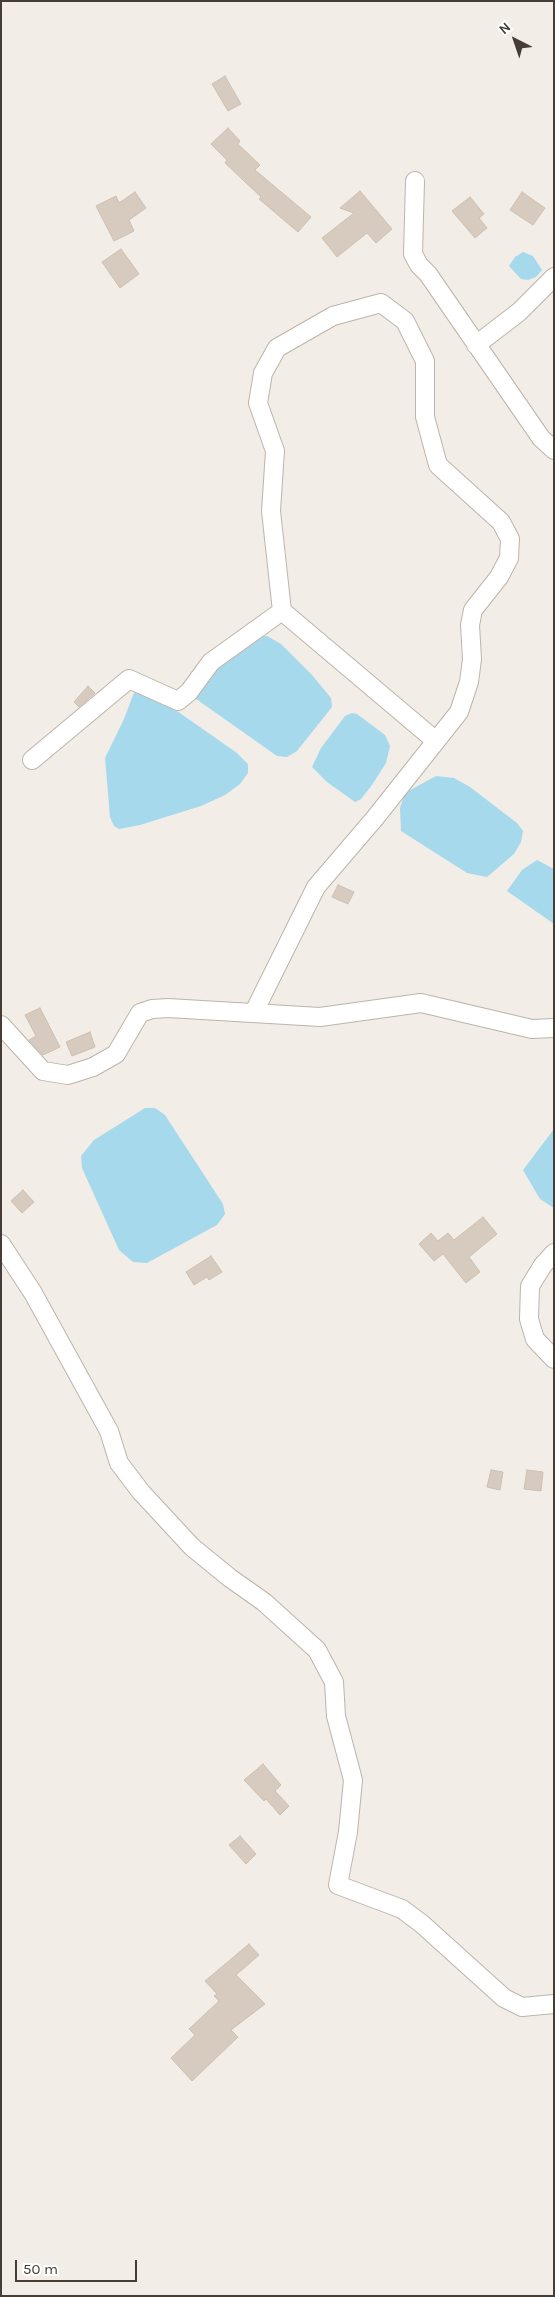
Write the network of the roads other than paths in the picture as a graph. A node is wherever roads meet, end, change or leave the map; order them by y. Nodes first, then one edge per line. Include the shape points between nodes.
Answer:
1 (415, 181) dead end
2 (554, 277) edge
3 (476, 344) junction
4 (554, 450) edge
5 (282, 611) junction
6 (436, 741) junction
7 (32, 760) dead end
8 (254, 1012) junction
9 (1, 1025) edge
10 (554, 1028) edge
11 (1, 1244) edge
12 (554, 1253) edge
13 (554, 1359) edge
14 (554, 2004) edge

1 - 3 street via 414,254
2 - 3 street via 519,312
3 - 4 street via 541,438
5 - 6 street
5 - 6 street via 271,511 275,451 258,403 262,373 277,348 333,316 381,303 405,320 425,360 425,417 438,465 501,522 510,539 510,558 473,610 469,682 459,712
5 - 7 street via 211,662 189,692 178,701 129,679
6 - 8 street via 316,887
8 - 9 street via 168,1008 140,1013 116,1054 93,1067 68,1075 43,1071
8 - 10 street via 320,1017 421,1003 532,1029
11 - 14 street via 33,1293 109,1431 120,1462 141,1492 192,1547 264,1602 316,1650 334,1682 336,1716 353,1780 338,1885 402,1909 504,1998 522,2007
12 - 13 street via 530,1286 529,1319 535,1339

